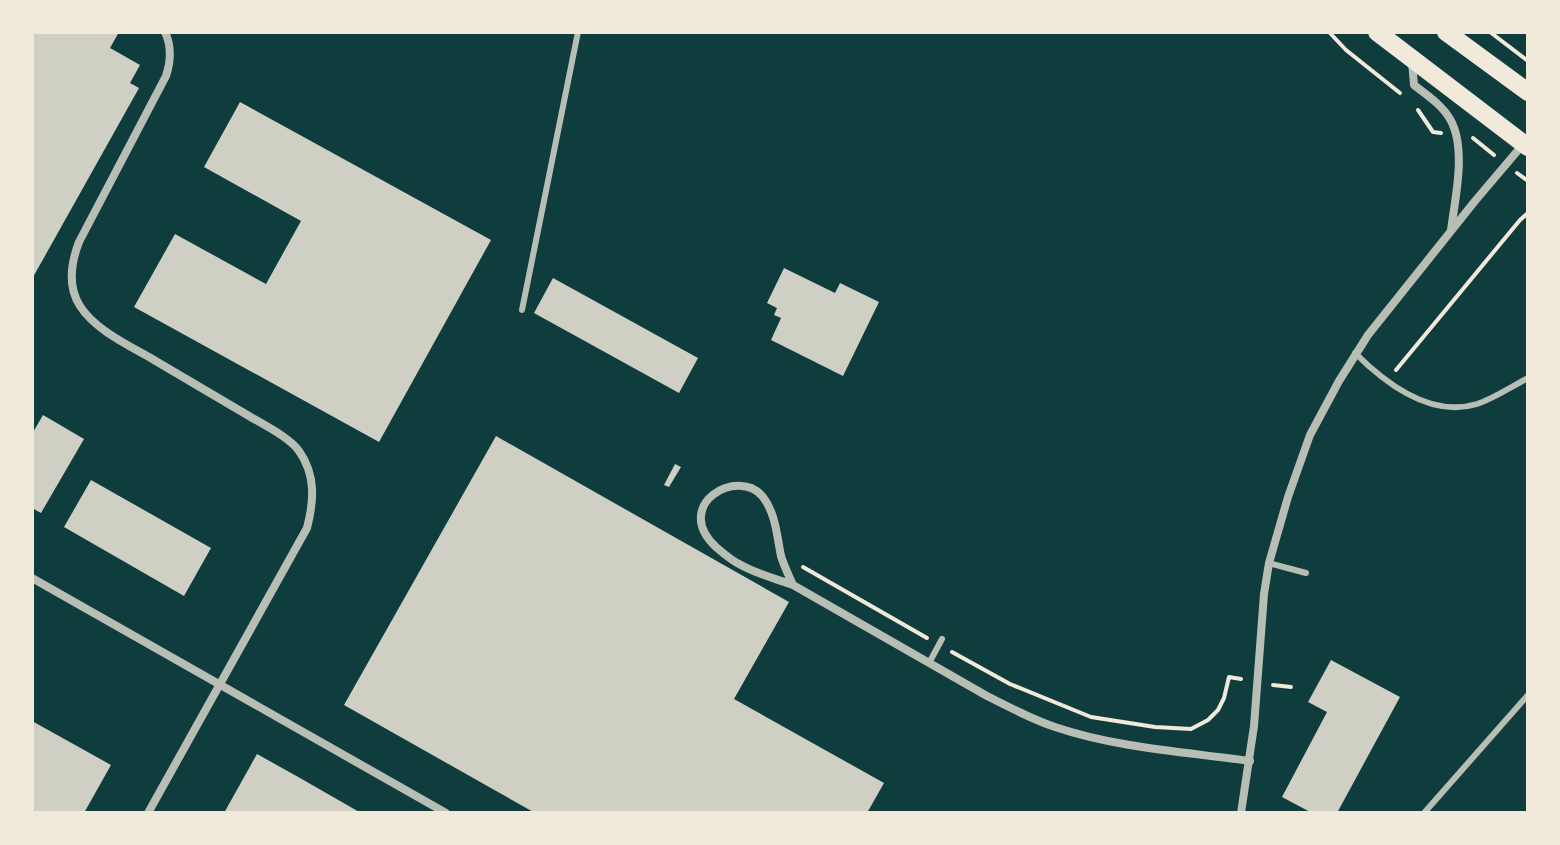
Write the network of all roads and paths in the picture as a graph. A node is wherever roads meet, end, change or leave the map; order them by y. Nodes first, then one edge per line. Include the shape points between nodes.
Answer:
1 (165, 32) edge
2 (578, 32) edge
3 (1377, 32) edge
4 (1446, 32) edge
5 (1490, 32) edge
6 (1411, 60) junction
7 (1528, 61) edge
8 (1528, 92) edge
9 (1527, 143) edge
10 (1528, 213) edge
11 (1451, 231) junction
12 (522, 310) dead end
13 (1355, 353) junction
14 (1528, 378) edge
15 (1387, 381) junction
16 (782, 560) junction
17 (1269, 563) junction
18 (1306, 573) dead end
19 (32, 578) edge
20 (793, 585) junction
21 (941, 642) junction
22 (929, 663) junction
23 (1258, 683) junction
24 (219, 685) junction
25 (1291, 687) dead end
26 (1528, 695) edge
27 (1250, 761) junction
28 (148, 813) edge
29 (446, 813) edge
30 (1241, 813) edge
31 (1424, 813) edge

1 - 24 street via 171,61 166,76 79,242 71,262 72,285 91,320 271,429 298,449 308,468 312,508 307,528
2 - 12 lane
3 - 6 main road
4 - 8 main road
5 - 7 path
6 - 9 main road
6 - 11 street via 1414,85 1451,119 1456,135 1458,177
9 - 11 street
10 - 15 path
11 - 13 street
13 - 15 lane
13 - 17 street via 1310,435
14 - 15 lane via 1477,404 1456,407 1418,399
16 - 20 street
16 - 20 street via 767,504 752,487 729,486 706,500 700,519 708,539 741,566
16 - 21 path
17 - 18 lane
17 - 23 street
19 - 24 street
20 - 22 street
21 - 22 lane
21 - 23 path via 1010,684 1091,717 1155,727 1191,729 1208,720 1224,698 1229,677
22 - 27 street via 1055,727
23 - 25 path
23 - 27 street
24 - 28 street
24 - 29 street
26 - 31 lane
27 - 30 street

